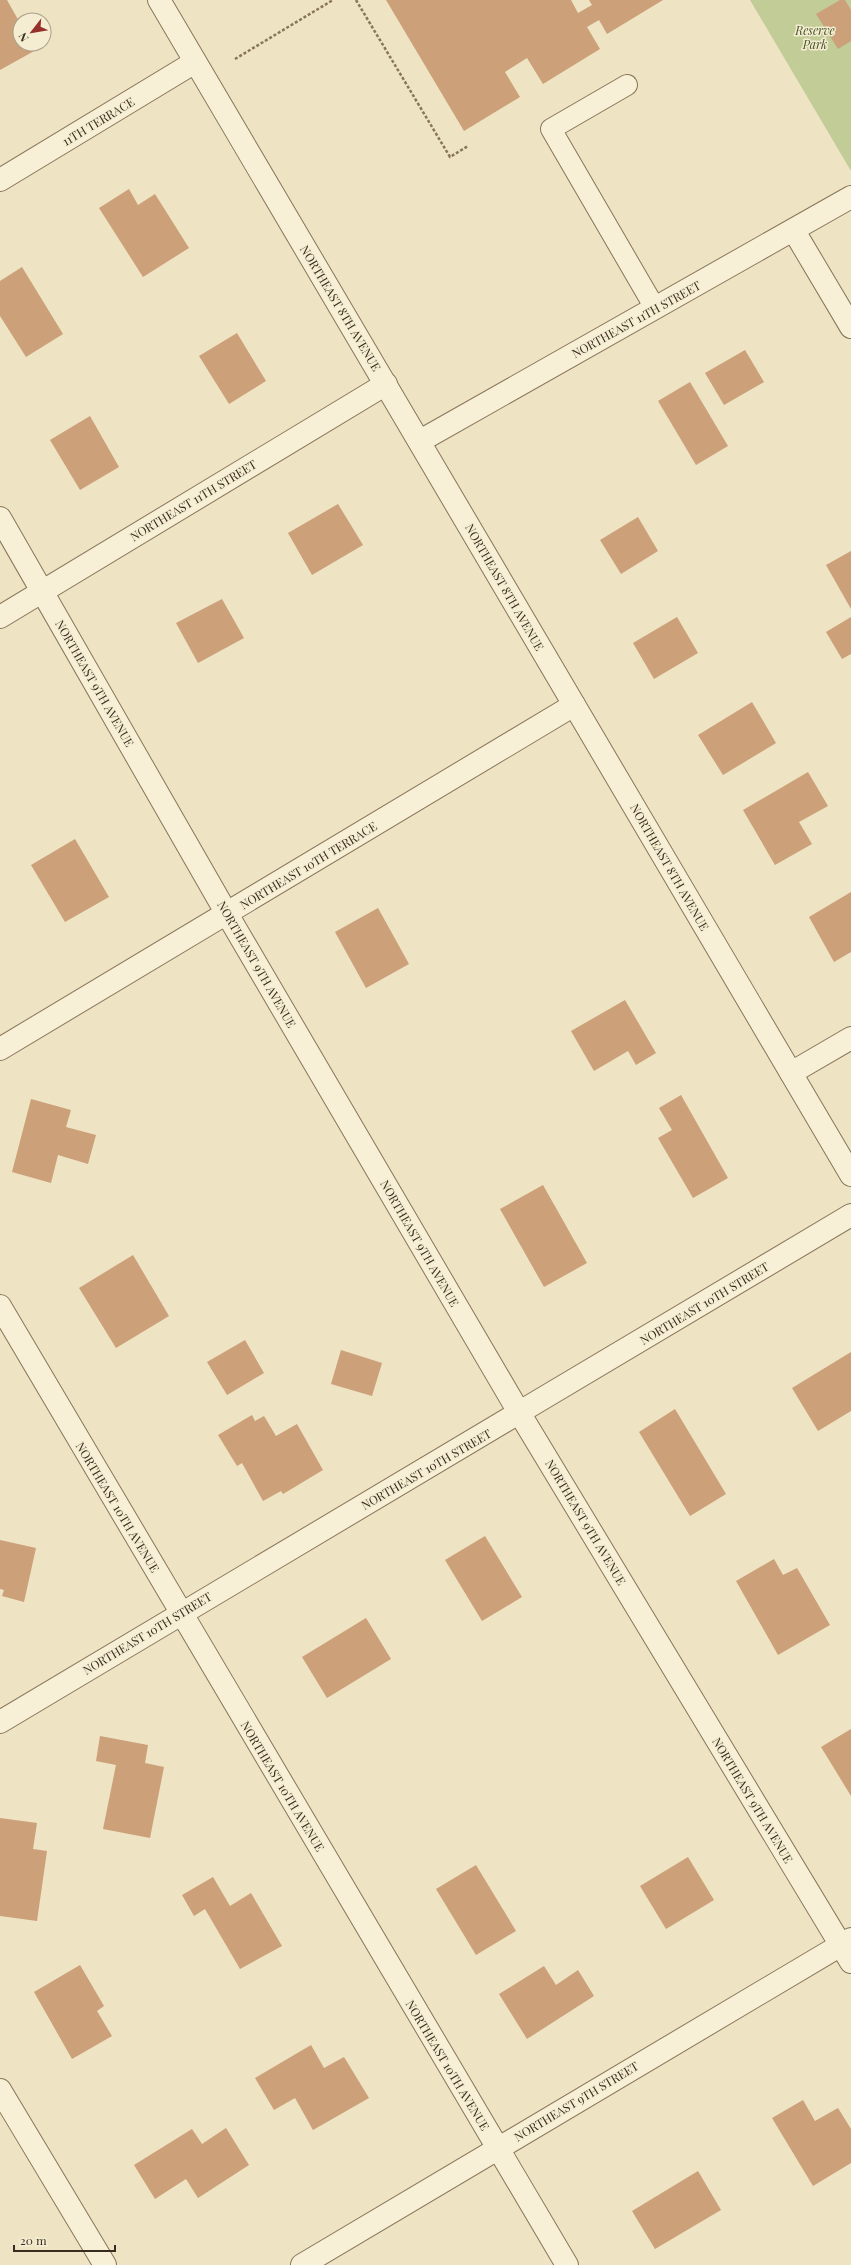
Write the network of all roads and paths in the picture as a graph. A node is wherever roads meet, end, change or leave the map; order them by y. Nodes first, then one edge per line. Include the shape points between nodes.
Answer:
1 (159, 0) edge
2 (333, 0) edge
3 (356, 0) edge
4 (235, 59) dead end
5 (196, 62) junction
6 (627, 85) dead end
7 (468, 146) dead end
8 (0, 180) edge
9 (851, 197) edge
10 (794, 231) junction
11 (654, 308) junction
12 (851, 327) edge
13 (386, 384) junction
14 (420, 441) junction
15 (0, 518) edge
16 (42, 591) junction
17 (0, 617) edge
18 (574, 705) junction
19 (227, 914) junction
20 (851, 1038) edge
21 (0, 1048) edge
22 (791, 1073) junction
23 (851, 1176) edge
24 (851, 1215) edge
25 (0, 1306) edge
26 (520, 1414) junction
27 (181, 1612) junction
28 (0, 1722) edge
29 (847, 1949) edge
30 (0, 2090) edge
31 (497, 2148) junction
32 (105, 2265) edge
33 (302, 2265) edge
34 (567, 2265) edge

1 - 5 street, NORTHEAST 8TH AVENUE
2 - 4 path
3 - 7 path via 450,156
5 - 8 street, 11TH TERRACE
5 - 13 street, NORTHEAST 8TH AVENUE
6 - 11 lane via 551,129
9 - 10 street, NORTHEAST 11TH STREET
10 - 11 street, NORTHEAST 11TH STREET
10 - 12 street
11 - 14 street, NORTHEAST 11TH STREET
13 - 14 street, NORTHEAST 8TH AVENUE
13 - 16 street, NORTHEAST 11TH STREET
14 - 18 street, NORTHEAST 8TH AVENUE
15 - 16 street, NORTHEAST 9TH AVENUE
16 - 17 street, NORTHEAST 11TH STREET
16 - 19 street, NORTHEAST 9TH AVENUE
18 - 19 street, NORTHEAST 10TH TERRACE
18 - 22 street, NORTHEAST 8TH AVENUE
19 - 21 street, NORTHEAST 10TH TERRACE
19 - 26 street, NORTHEAST 9TH AVENUE
20 - 22 street
22 - 23 street, NORTHEAST 8TH AVENUE
24 - 26 street, NORTHEAST 10TH STREET
25 - 27 street, NORTHEAST 10TH AVENUE
26 - 27 street, NORTHEAST 10TH STREET
26 - 29 street, NORTHEAST 9TH AVENUE
27 - 28 street, NORTHEAST 10TH STREET
27 - 31 street, NORTHEAST 10TH AVENUE
29 - 31 street, NORTHEAST 9TH STREET
30 - 32 street
31 - 33 street, NORTHEAST 9TH STREET
31 - 34 street, NORTHEAST 10TH AVENUE

